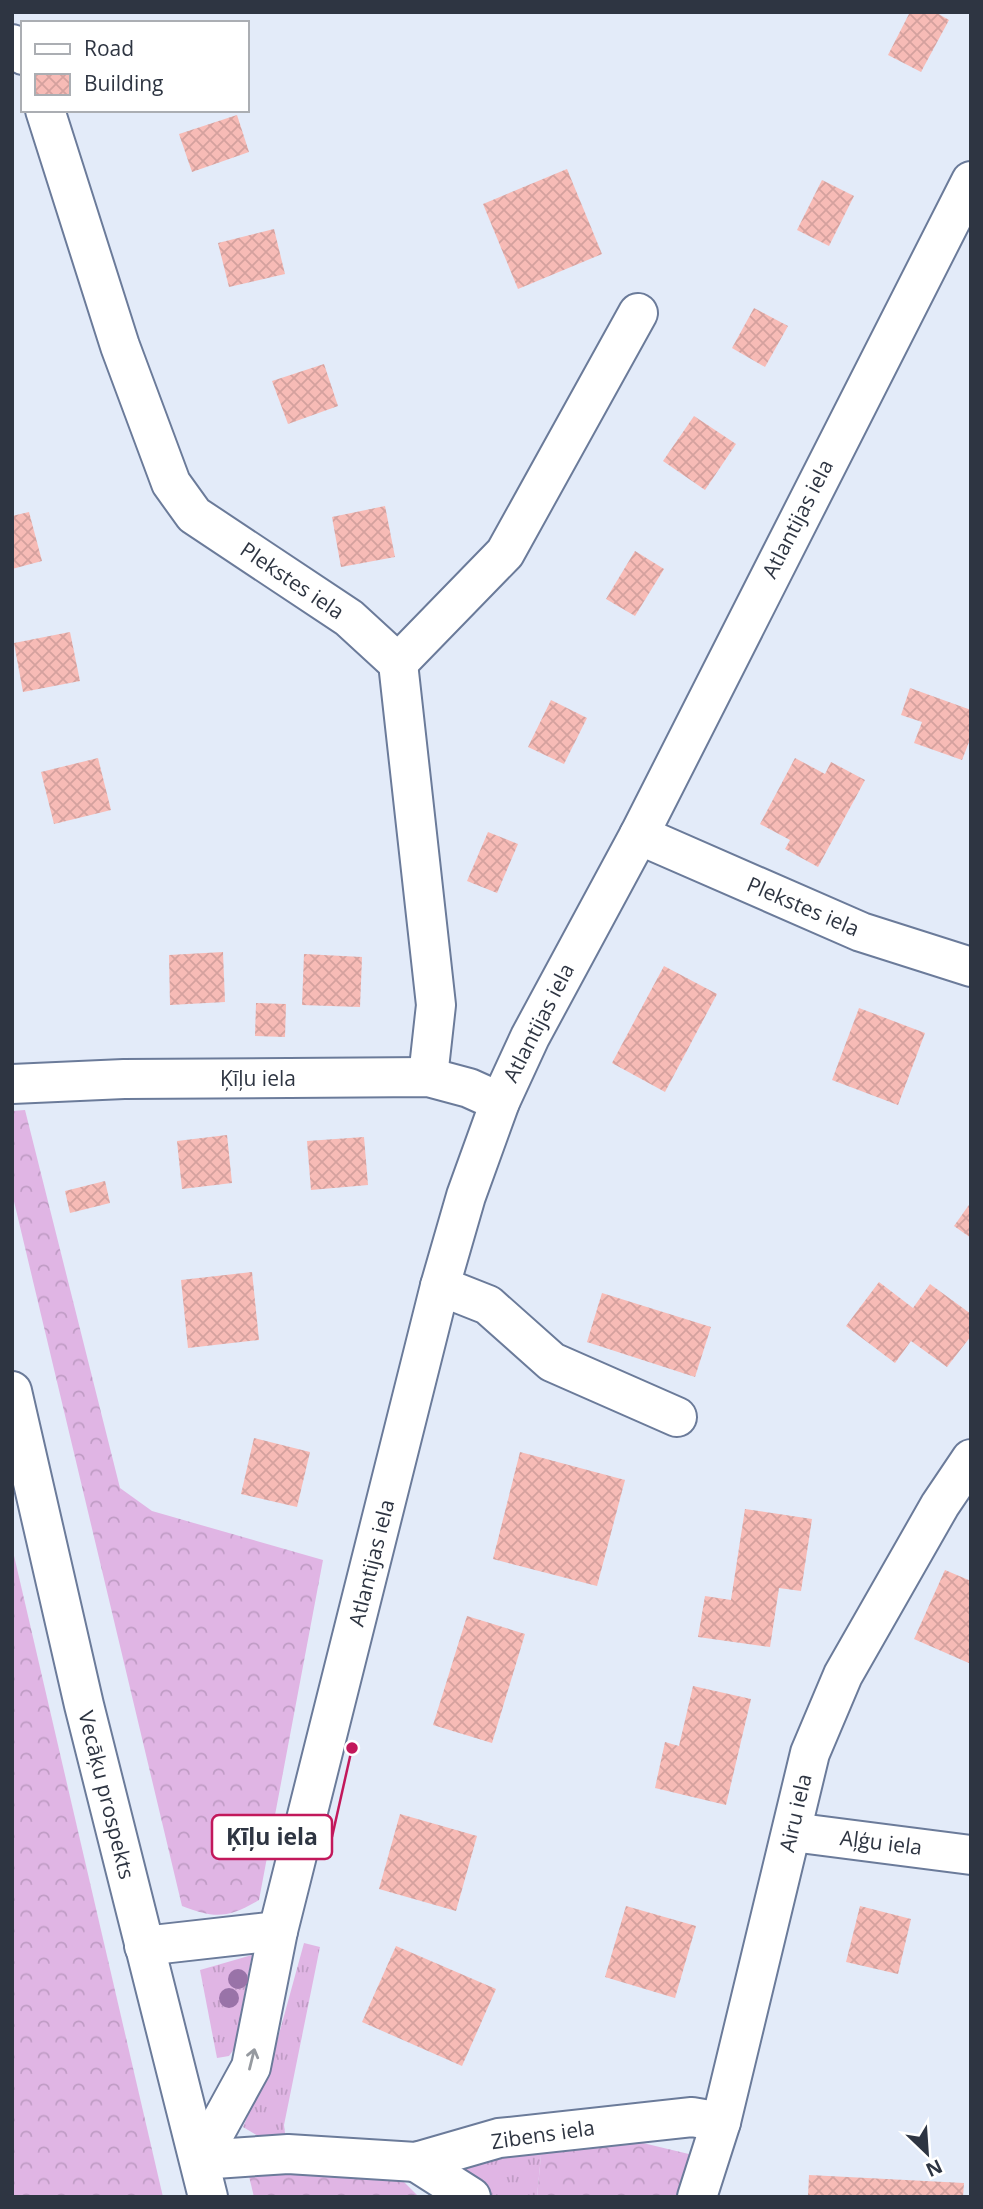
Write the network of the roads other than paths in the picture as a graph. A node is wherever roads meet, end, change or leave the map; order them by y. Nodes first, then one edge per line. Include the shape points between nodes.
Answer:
1 (46, 112) edge
2 (971, 181) edge
3 (638, 313) dead end
4 (398, 663) junction
5 (639, 835) junction
6 (971, 967) edge
7 (428, 1077) junction
8 (12, 1083) edge
9 (499, 1102) junction
10 (440, 1286) junction
11 (12, 1391) edge
12 (677, 1417) dead end
13 (971, 1459) edge
14 (792, 1832) junction
15 (971, 1854) edge
16 (278, 1931) junction
17 (144, 1946) junction
18 (721, 2122) junction
19 (200, 2160) junction
20 (416, 2162) junction
21 (208, 2197) edge
22 (471, 2197) edge
23 (697, 2197) edge

1 - 4 street, Plekstes iela via 120,346 171,483 194,515 349,618
2 - 5 street, Atlantijas iela
3 - 4 street via 505,553
4 - 7 street via 436,1005
5 - 6 street, Plekstes iela via 861,932
5 - 9 street, Atlantijas iela
7 - 8 street, Ķīļu iela
7 - 9 street, Ķīļu iela
9 - 10 street, Atlantijas iela
10 - 12 street via 488,1305 552,1362
10 - 16 street, Atlantijas iela
11 - 17 street, Vecāķu prospekts
13 - 14 street, Airu iela via 843,1675 810,1753
14 - 15 street, Aļģu iela
14 - 18 street, Airu iela
16 - 17 street
19 -> 16 street, Atlantijas iela via 251,2067
17 - 19 street, Vecāķu prospekts
18 - 20 street, Zibens iela via 692,2117 499,2138
18 - 23 street, Airu iela
19 - 20 street, Zibens iela via 288,2154
19 - 21 street, Vecāķu prospekts
20 - 22 street

